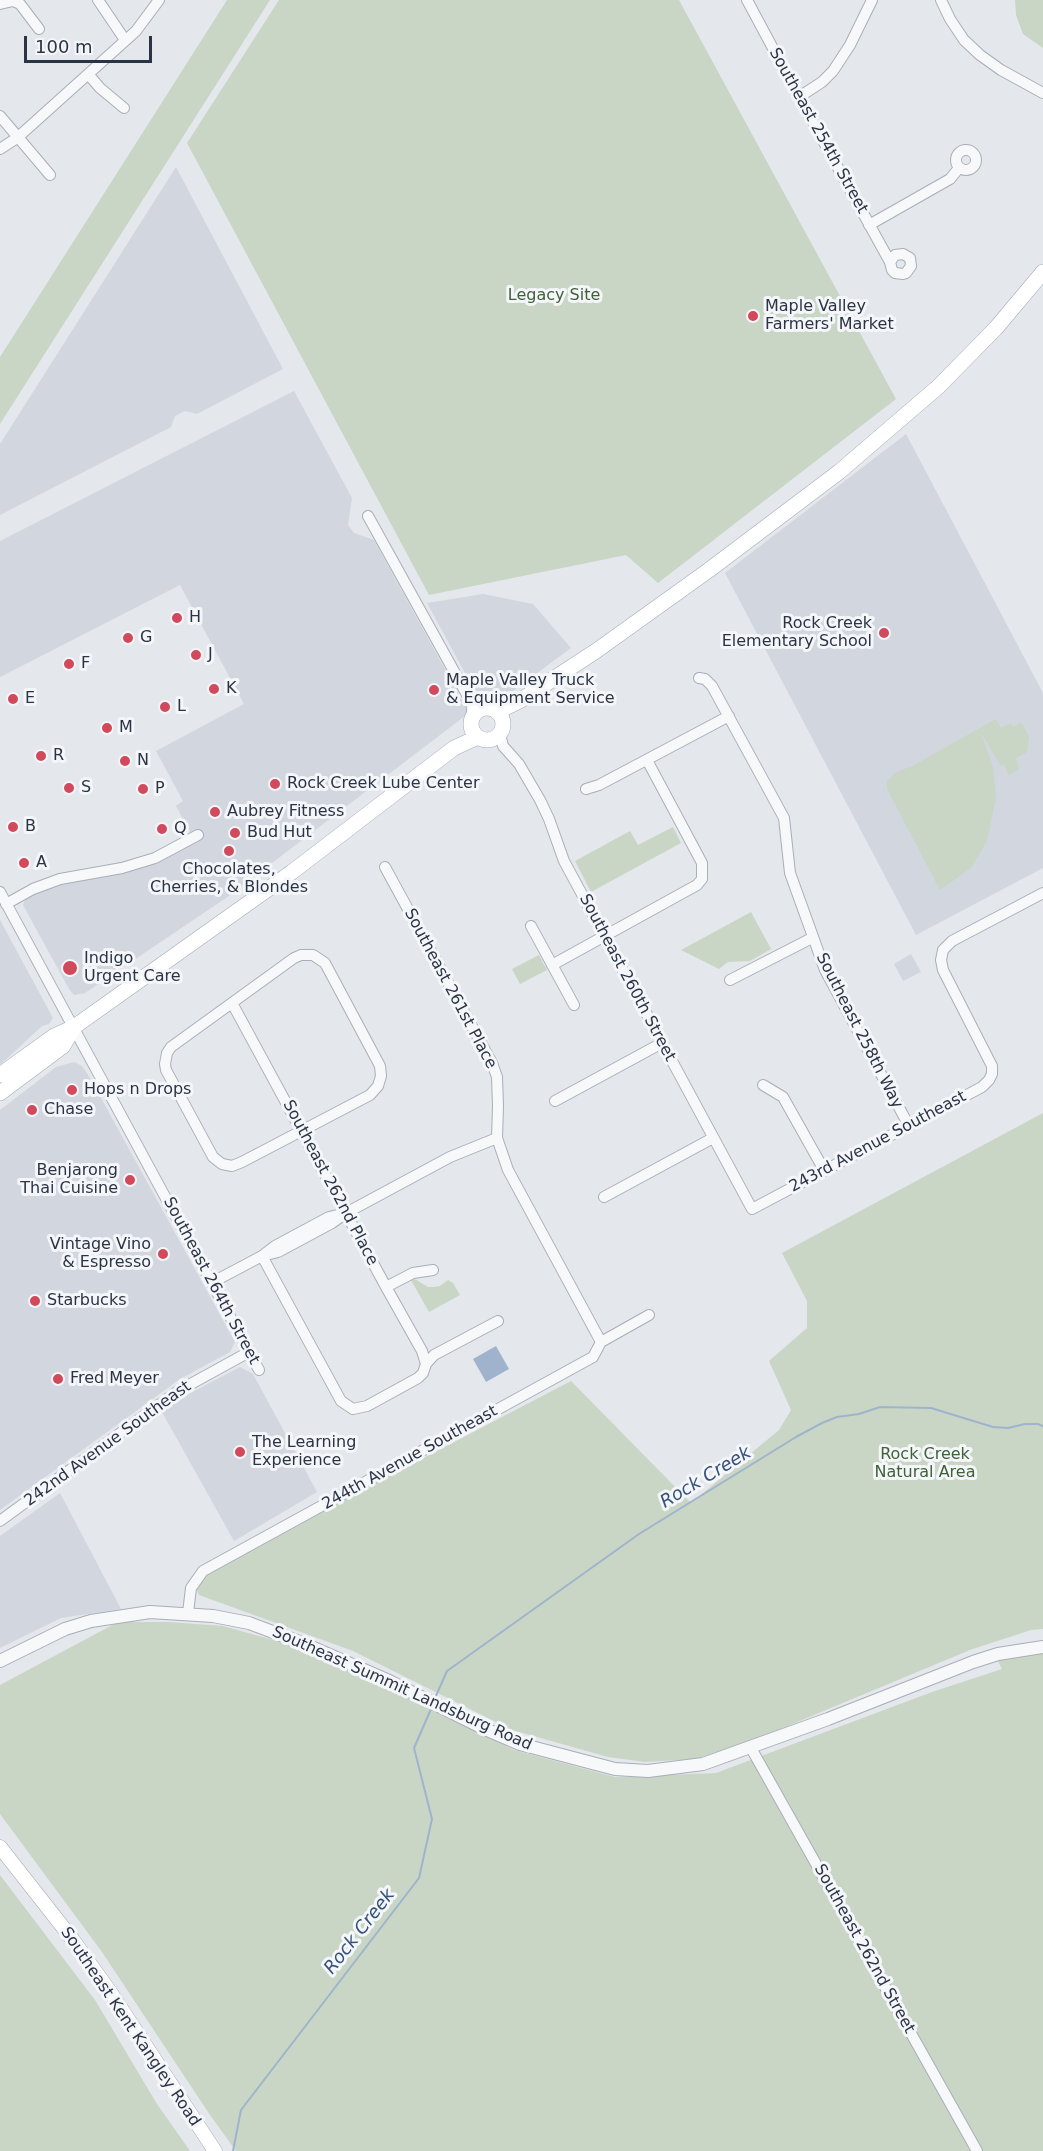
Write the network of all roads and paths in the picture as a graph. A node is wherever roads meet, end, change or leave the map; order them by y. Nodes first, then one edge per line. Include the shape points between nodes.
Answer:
1 (98, 0) edge
2 (159, 0) edge
3 (747, 0) edge
4 (872, 0) edge
5 (941, 0) edge
6 (0, 4) edge
7 (39, 29) dead end
8 (125, 40) junction
9 (88, 74) junction
10 (1043, 93) edge
11 (799, 97) junction
12 (124, 108) dead end
13 (0, 116) edge
14 (17, 138) junction
15 (0, 149) edge
16 (959, 168) dead end
17 (50, 175) dead end
18 (870, 225) junction
19 (891, 262) dead end
20 (1043, 272) edge
21 (368, 516) dead end
22 (699, 678) dead end
23 (729, 716) junction
24 (487, 724) junction
25 (647, 760) junction
26 (586, 789) dead end
27 (198, 835) dead end
28 (385, 867) dead end
29 (0, 892) edge
30 (1043, 893) edge
31 (6, 904) junction
32 (531, 926) dead end
33 (604, 936) junction
34 (812, 938) junction
35 (552, 965) junction
36 (730, 980) dead end
37 (232, 1003) junction
38 (574, 1005) dead end
39 (74, 1027) junction
40 (662, 1043) junction
41 (0, 1076) edge
42 (763, 1085) dead end
43 (0, 1093) edge
44 (555, 1101) dead end
45 (909, 1126) junction
46 (301, 1131) junction
47 (497, 1138) junction
48 (713, 1138) junction
49 (824, 1170) junction
50 (604, 1197) dead end
51 (752, 1209) joint
52 (346, 1213) junction
53 (262, 1256) junction
54 (433, 1270) dead end
55 (212, 1284) junction
56 (386, 1287) junction
57 (649, 1315) dead end
58 (498, 1321) dead end
59 (601, 1342) junction
60 (249, 1352) junction
61 (426, 1364) junction
62 (259, 1370) dead end
63 (0, 1521) edge
64 (188, 1613) junction
65 (1043, 1647) edge
66 (0, 1661) edge
67 (751, 1748) junction
68 (0, 1847) edge
69 (215, 2151) edge
70 (977, 2151) edge

1 - 8 street
2 - 8 street
3 - 11 street, Southeast 254th Street
4 - 11 street via 833,71
5 - 10 street via 964,40 980,55
6 - 7 street via 20,4
8 - 9 street
9 - 12 street
9 - 14 street
11 - 18 street, Southeast 254th Street
13 - 14 street
14 - 15 street
14 - 17 street
16 - 18 street via 950,179
18 - 19 street, Southeast 254th Street
20 - 24 main road via 996,328 938,387 839,472 700,577
21 - 24 street, Southeast 260th Street
22 - 23 street, Southeast 258th Way via 712,686
23 - 25 street
23 - 34 street, Southeast 258th Way via 784,818 790,873
24 - 33 street, Southeast 260th Street via 519,764 540,800 564,861
24 - 39 main road via 297,868
25 - 26 street
25 - 33 street via 702,863 702,876 697,885
27 - 31 street via 155,858 60,879
28 - 47 street, Southeast 261st Place via 492,1063 497,1077
29 - 31 street, Southeast 264th Street
30 - 45 street, 243rd Avenue Southeast via 952,941 943,950 943,970 992,1066 992,1074 982,1087
31 - 39 street, Southeast 264th Street
32 - 35 street
33 - 35 street
33 - 40 street, Southeast 260th Street
34 - 36 street
34 - 45 street, Southeast 258th Way via 825,970
35 - 38 street
37 - 46 street, Southeast 262nd Place
37 - 46 street via 171,1047 166,1070 213,1157 222,1164 242,1162
37 - 46 street via 294,958 313,955 325,963 380,1066 380,1080 370,1095
39 - 41 main road via 54,1036
39 - 43 main road via 63,1046
39 - 55 street, Southeast 264th Street
40 - 44 street
40 - 48 street, Southeast 260th Street
42 - 49 street via 783,1097
45 - 49 street, 243rd Avenue Southeast
46 - 52 street, Southeast 262nd Place
47 - 52 street via 450,1157
47 - 59 street, Southeast 261st Place via 508,1170
48 - 50 street
48 - 51 street, Southeast 260th Street
49 - 51 street, 243rd Avenue Southeast
52 - 53 street via 329,1217
52 - 56 street, Southeast 262nd Place
53 - 55 street
53 - 61 street via 341,1401 352,1409 368,1406 418,1378
54 - 56 street via 413,1273
55 - 60 street, Southeast 264th Street
56 - 61 street, Southeast 262nd Place
57 - 59 street, 244th Avenue Southeast
58 - 61 street
59 - 64 street, 244th Avenue Southeast via 593,1357 203,1571 191,1588
60 - 62 street, Southeast 264th Street
60 - 63 street, 242nd Avenue Southeast via 178,1391
64 - 66 street, Southeast Summit Landsburg Road via 150,1612 91,1621 65,1629
64 - 67 street, Southeast Summit Landsburg Road via 232,1619 276,1633 520,1744 615,1769 648,1771 690,1766
65 - 67 street, Southeast Summit Landsburg Road via 973,1662
67 - 70 street, Southeast 262nd Street
68 - 69 main road, Southeast Kent Kangley Road via 111,1993

